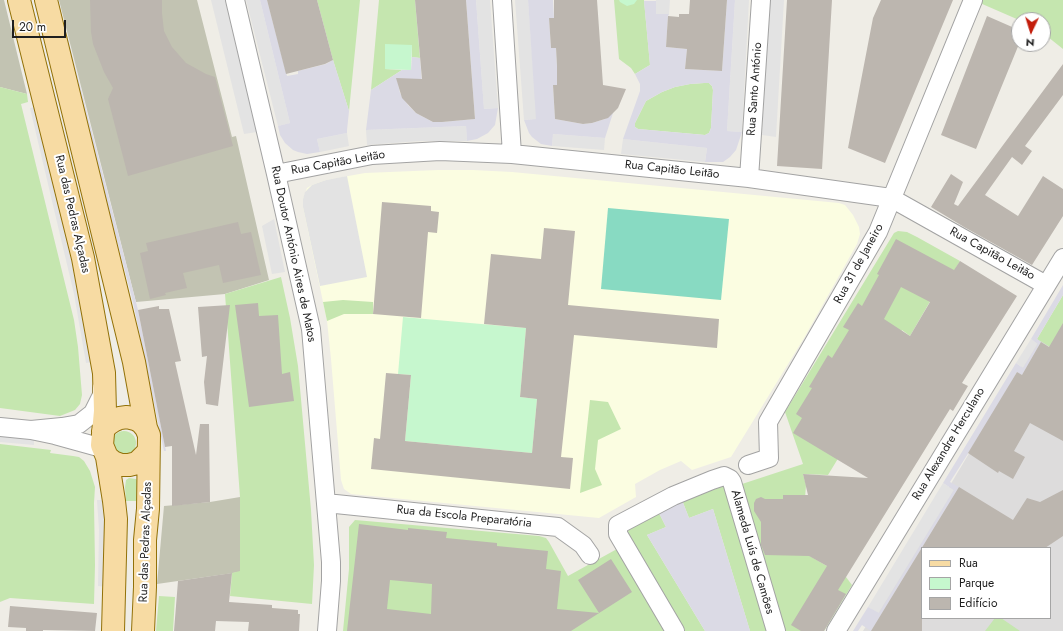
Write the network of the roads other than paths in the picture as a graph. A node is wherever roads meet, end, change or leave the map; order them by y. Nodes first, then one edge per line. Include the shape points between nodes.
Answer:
1 (19, 0) edge
2 (46, 0) edge
3 (234, 0) edge
4 (502, 0) edge
5 (761, 0) edge
6 (973, 0) edge
7 (512, 154) junction
8 (276, 174) junction
9 (749, 178) junction
10 (891, 198) junction
11 (1063, 258) edge
12 (1046, 285) junction
13 (104, 373) junction
14 (0, 427) edge
15 (62, 427) junction
16 (146, 428) junction
17 (31, 430) junction
18 (107, 435) junction
19 (148, 452) junction
20 (748, 465) dead end
21 (326, 503) junction
22 (146, 540) junction
23 (590, 555) dead end
24 (113, 631) edge
25 (136, 631) edge
26 (143, 631) edge
27 (327, 631) edge
28 (675, 631) edge
29 (776, 631) edge
30 (836, 631) edge

1 - 13 main road, Rua das Pedras Alçadas via 83,258
2 - 16 main road, Rua das Pedras Alçadas via 125,321
3 - 8 street, Rua Doutor António Aires de Matos
4 - 7 street
5 - 9 street, Rua Santo António
6 - 10 street, Rua 31 de Janeiro
7 - 8 street, Rua Capitão Leitão via 440,151 372,155
7 - 9 street, Rua Capitão Leitão
8 - 21 street, Rua Doutor António Aires de Matos via 311,329
9 - 10 street, Rua Capitão Leitão
10 - 12 street, Rua Capitão Leitão
10 - 20 street, Rua 31 de Janeiro via 878,232 768,422 769,458
11 - 12 street, Rua Alexandre Herculano
12 - 30 street, Rua Alexandre Herculano
13 - 15 street via 102,395 93,413 79,424
13 - 18 main road, Rua das Pedras Alçadas
14 - 17 street
15 - 17 street
15 - 18 street via 77,427
16 - 18 main road via 135,419 127,417
16 - 19 main road, Rua das Pedras Alçadas via 150,443
17 - 18 street via 55,435
18 - 19 main road via 113,462 129,466 137,463
18 - 24 main road, Rua das Pedras Alçadas via 116,519
19 - 22 main road, Rua das Pedras Alçadas
21 - 23 street, Rua da Escola Preparatória via 558,527 583,545
21 - 27 street, Rua Doutor António Aires de Matos via 331,562
22 - 25 main road
22 - 26 main road, Rua das Pedras Alçadas
28 - 29 street, Alameda Luís de Camões via 618,534 618,525 673,496 724,476 732,482

